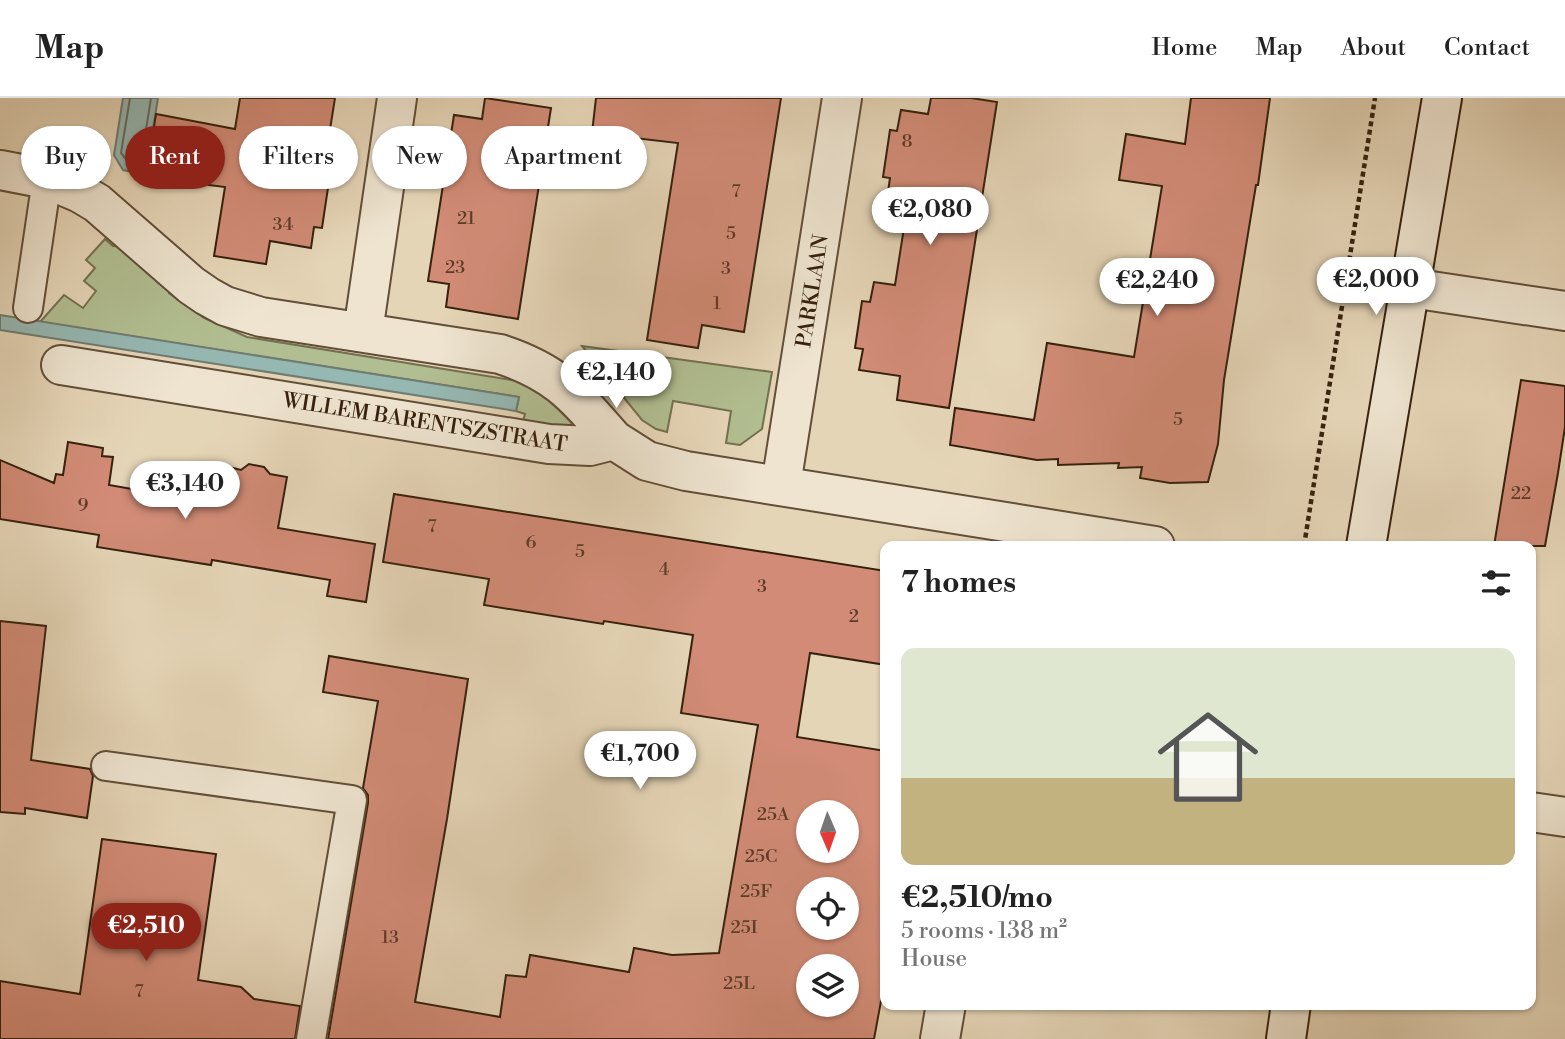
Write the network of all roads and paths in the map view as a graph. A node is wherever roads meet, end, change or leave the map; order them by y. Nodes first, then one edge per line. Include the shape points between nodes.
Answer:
1 (397, 98) edge
2 (842, 98) edge
3 (1375, 98) edge
4 (1442, 98) edge
5 (0, 170) edge
6 (21, 174) edge
7 (46, 189) edge
8 (68, 189) edge
9 (1411, 288) junction
10 (28, 308) dead end
11 (1565, 311) edge
12 (363, 332) junction
13 (61, 365) dead end
14 (614, 440) junction
15 (781, 485) junction
16 (1026, 536) edge
17 (1090, 541) edge
18 (1305, 541) edge
19 (1367, 541) edge
20 (106, 766) dead end
21 (1536, 813) edge
22 (1565, 817) edge
23 (945, 1010) edge
24 (1291, 1010) edge
25 (311, 1039) edge
26 (940, 1039) edge
27 (1286, 1039) edge

1 - 12 street
2 - 15 street, PARKLAAN
3 - 18 path
4 - 9 street
5 - 6 street
7 - 10 lane
8 - 12 street via 97,203 191,285 225,306 261,317
9 - 11 street
9 - 19 street
12 - 14 street via 521,361 560,382
13 - 14 street, WILLEM BARENTSZSTRAAT via 549,444 590,446
14 - 15 street via 666,467
15 - 16 street
16 - 17 street
20 - 25 lane via 352,800
21 - 22 street
23 - 26 street
24 - 27 street

